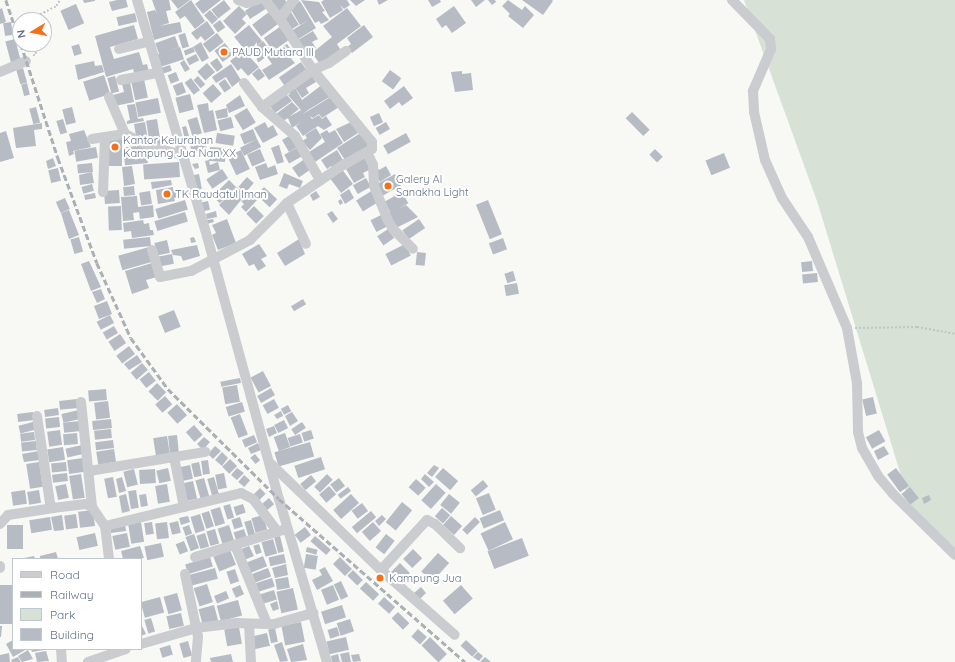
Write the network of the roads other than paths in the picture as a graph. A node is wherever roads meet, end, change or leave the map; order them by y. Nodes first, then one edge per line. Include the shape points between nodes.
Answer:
1 (137, 0) edge
2 (238, 0) edge
3 (257, 0) edge
4 (265, 0) edge
5 (294, 0) edge
6 (732, 0) edge
7 (280, 19) junction
8 (148, 42) junction
9 (119, 49) dead end
10 (346, 51) dead end
11 (26, 61) dead end
12 (313, 70) junction
13 (0, 72) edge
14 (158, 72) junction
15 (121, 80) dead end
16 (244, 83) dead end
17 (109, 97) dead end
18 (262, 107) junction
19 (126, 134) junction
20 (105, 137) junction
21 (92, 139) dead end
22 (367, 152) junction
23 (183, 155) junction
24 (320, 180) junction
25 (103, 192) dead end
26 (287, 203) junction
27 (306, 244) dead end
28 (413, 248) dead end
29 (152, 250) dead end
30 (212, 260) junction
31 (82, 402) dead end
32 (38, 416) dead end
33 (204, 452) dead end
34 (174, 457) junction
35 (269, 462) junction
36 (89, 471) junction
37 (92, 507) junction
38 (184, 507) junction
39 (53, 508) junction
40 (0, 524) edge
41 (104, 526) junction
42 (289, 529) junction
43 (277, 531) junction
44 (235, 545) junction
45 (460, 548) dead end
46 (955, 555) edge
47 (195, 557) dead end
48 (109, 558) edge
49 (381, 570) junction
50 (185, 574) dead end
51 (313, 613) junction
52 (249, 624) junction
53 (267, 624) junction
54 (196, 628) junction
55 (455, 635) dead end
56 (142, 644) edge
57 (61, 650) edge
58 (123, 650) edge
59 (98, 660) edge
60 (62, 662) edge
61 (88, 662) edge
62 (196, 662) edge
63 (251, 662) edge
64 (327, 662) edge

1 - 8 street
2 - 3 street via 247,3
4 - 7 street
5 - 7 street
6 - 46 street via 770,38 771,49 753,95 765,160 782,198 808,237 847,328 857,383 858,432 868,460 893,494
7 - 12 street
8 - 9 street
8 - 14 street
10 - 12 street via 330,63
11 - 13 street
12 - 18 street
12 - 22 street via 372,142 373,147
14 - 15 street
14 - 23 street
16 - 18 street
17 - 19 street
18 - 24 street via 295,136
19 - 20 street
19 - 23 street via 149,146
20 - 21 street
20 - 25 street
22 - 24 street
22 - 28 street via 373,165 374,186 393,230
23 - 30 street
24 - 26 street
26 - 27 street
26 - 30 street via 259,234
29 - 30 street via 160,277 191,271
30 - 35 street
31 - 36 street
32 - 39 street via 48,498
33 - 34 street
34 - 36 street
34 - 38 street
35 - 42 street
35 - 49 street
36 - 37 street
37 - 39 street via 86,504
37 - 41 street
38 - 41 street
38 - 43 street via 234,493 247,495
39 - 40 street via 8,515
41 - 48 street
42 - 43 street
42 - 51 street
43 - 44 street
44 - 47 street
44 - 53 street
45 - 49 street via 435,524 427,520
49 - 55 street
50 - 54 street
51 - 53 street
51 - 64 street
52 - 53 street
52 - 54 street
52 - 63 street
54 - 56 street
54 - 62 street
57 - 60 street
58 - 59 street
59 - 61 street

